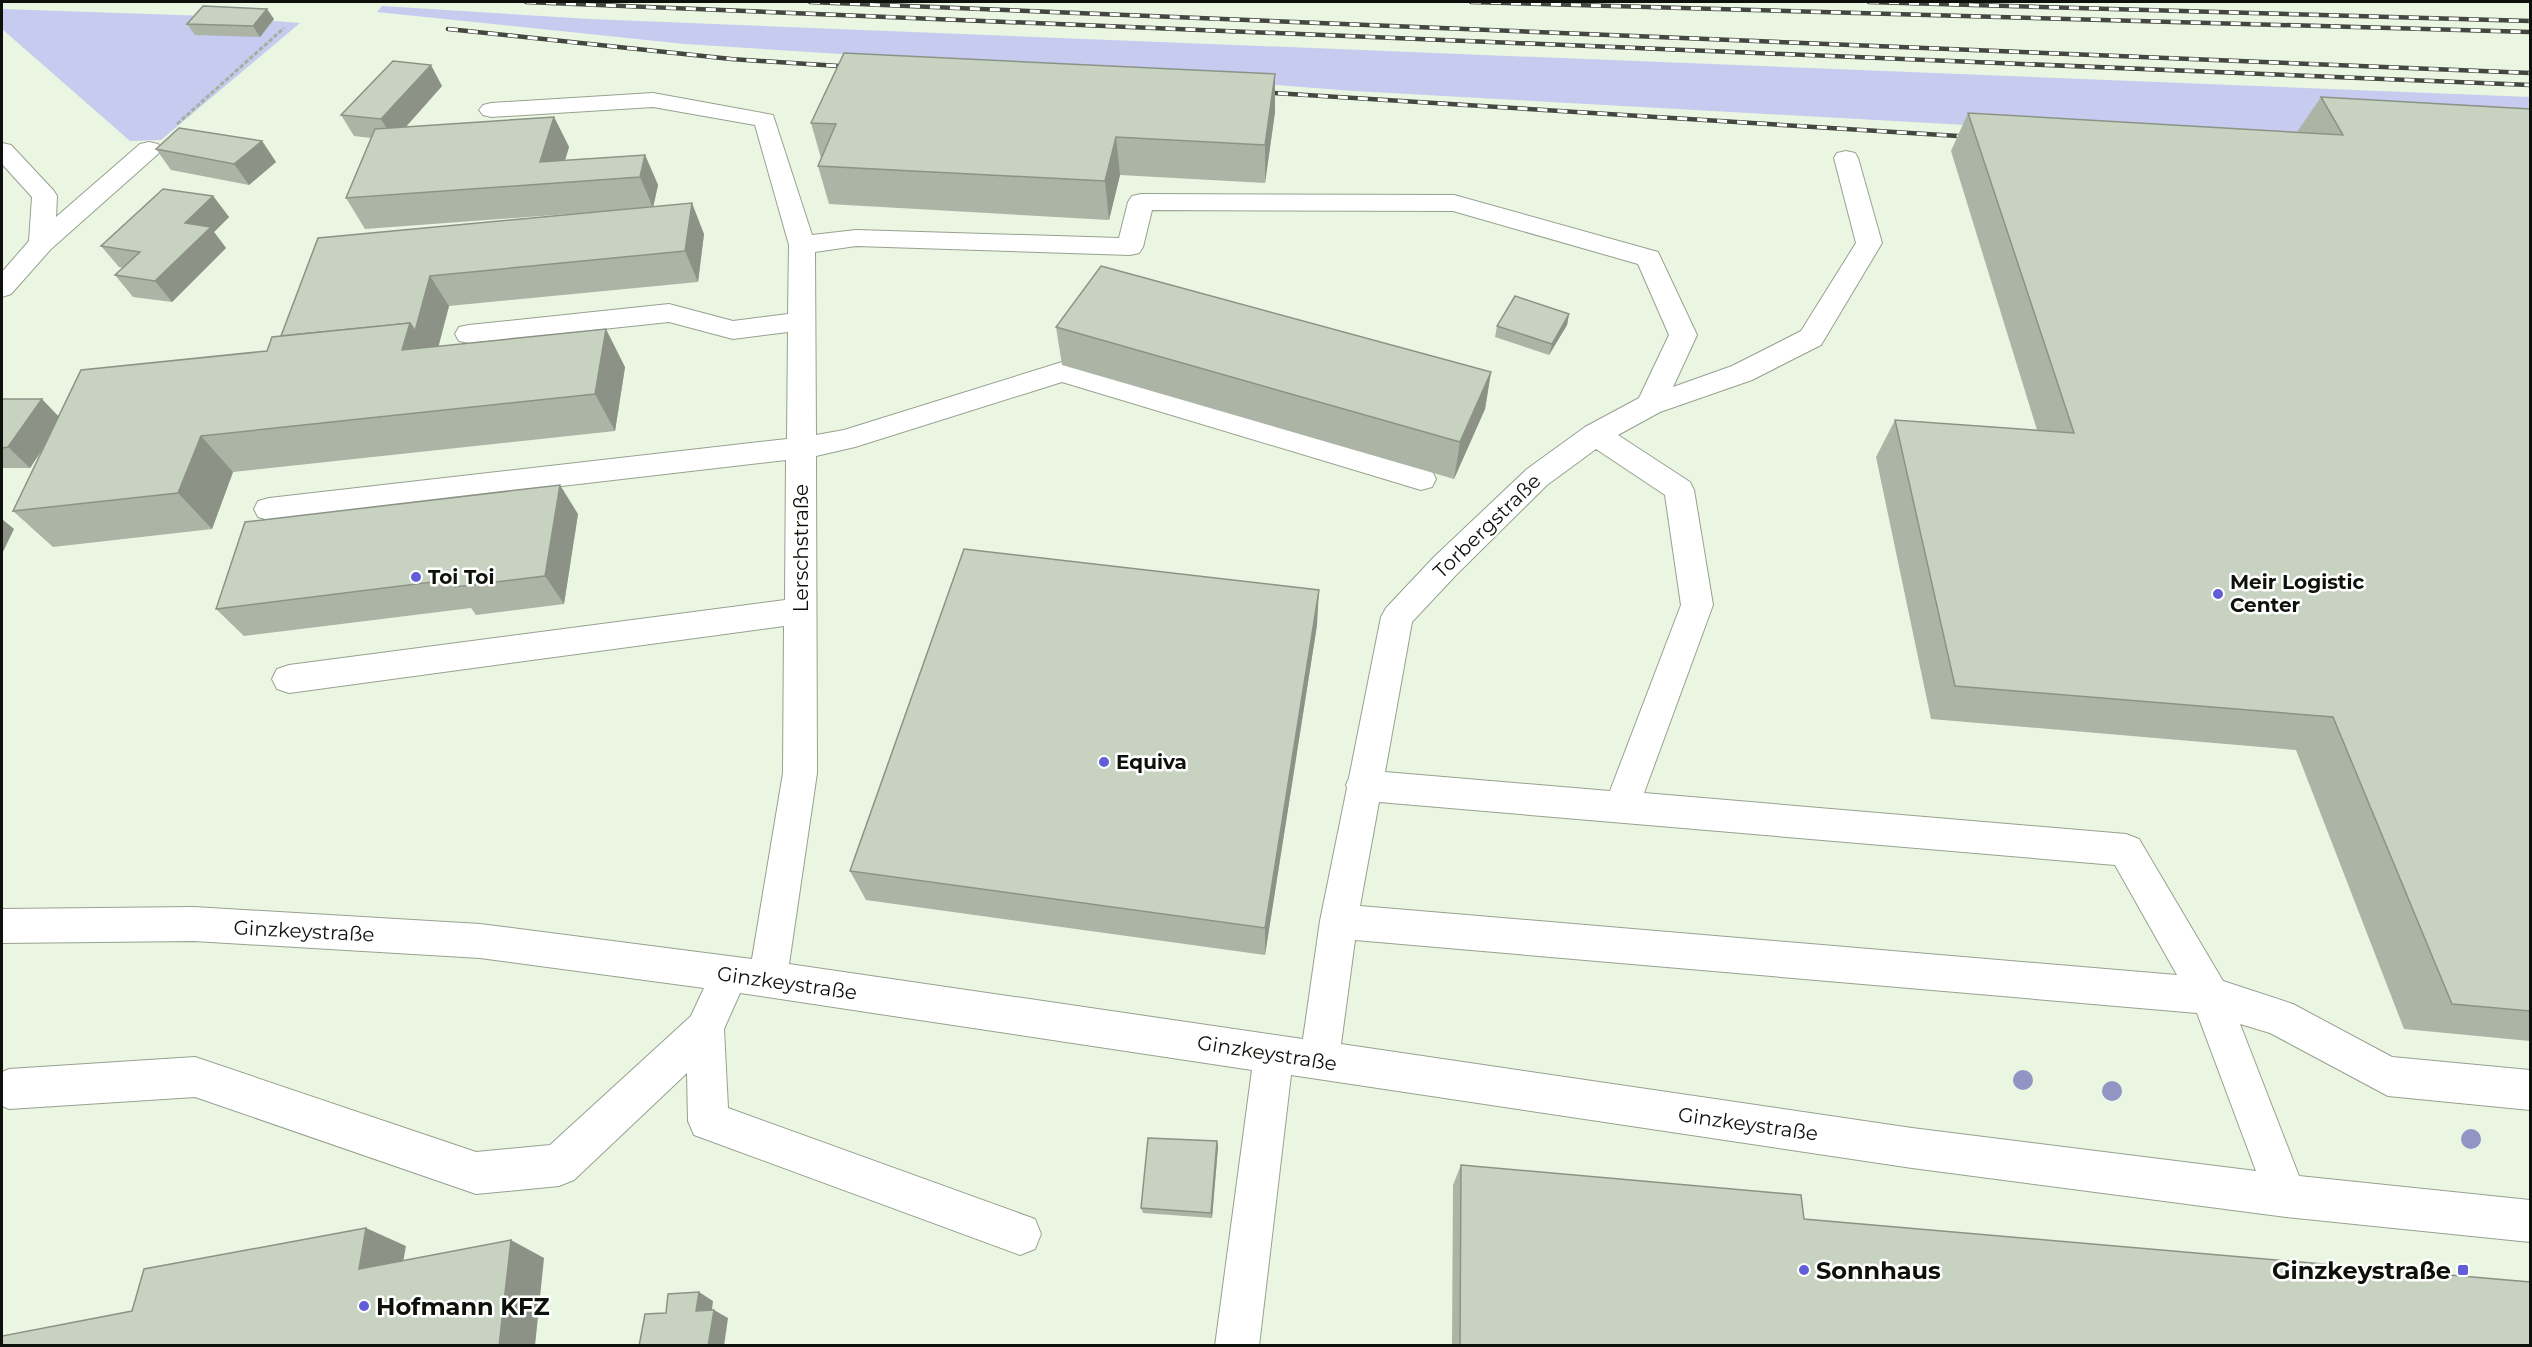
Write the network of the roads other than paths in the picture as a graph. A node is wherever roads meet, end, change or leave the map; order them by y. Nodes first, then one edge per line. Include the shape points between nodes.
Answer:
1 (491, 110) dead end
2 (149, 148) road end
3 (2, 150) edge
4 (1846, 158) dead end
5 (42, 243) junction
6 (802, 245) junction
7 (2, 288) edge
8 (802, 321) junction
9 (469, 334) dead end
10 (1650, 405) junction
11 (1595, 434) junction
12 (801, 448) junction
13 (1421, 478) dead end
14 (269, 509) dead end
15 (800, 611) junction
16 (289, 679) dead end
17 (1364, 785) junction
18 (1621, 807) junction
19 (1339, 921) junction
20 (2, 926) edge
21 (729, 975) junction
22 (768, 979) junction
23 (2210, 996) junction
24 (705, 1029) junction
25 (1274, 1053) junction
26 (1319, 1061) junction
27 (9, 1089) dead end
28 (2530, 1090) edge
29 (2286, 1196) junction
30 (2530, 1221) edge
31 (1020, 1234) dead end
32 (1237, 1346) edge

1 - 6 street, Lerschstraße via 653,100 765,120
2 - 5 street
3 - 5 street via 45,196
4 - 10 street, Torbergstraße via 1869,243 1811,338 1742,374
5 - 7 street
6 - 8 street, Lerschstraße
6 - 10 street via 856,238 1130,247 1141,202 1454,203 1649,258 1683,335
8 - 9 street via 733,330 669,314
8 - 12 street, Lerschstraße
10 - 11 street, Torbergstraße
11 - 17 street, Torbergstraße via 1537,477 1397,617
11 - 18 street via 1679,490 1697,605
12 - 13 street via 845,440 1062,372
12 - 14 street
12 - 15 street, Lerschstraße
15 - 16 street
15 - 22 street, Lerschstraße via 800,773
17 - 18 street
17 - 19 street, Torbergstraße
18 - 23 street via 2126,850
19 - 23 street
19 - 26 street, Torbergstraße
20 - 21 street, Ginzkeystraße via 194,924 480,941
21 - 22 street, Ginzkeystraße
21 - 24 street
22 - 25 street, Ginzkeystraße
23 - 28 street via 2279,1017 2388,1076
23 - 29 street
24 - 27 street via 558,1165 476,1173 195,1077
24 - 31 street via 708,1121
25 - 26 street, Ginzkeystraße
25 - 32 street
26 - 29 street, Ginzkeystraße via 1912,1148
29 - 30 street, Ginzkeystraße

